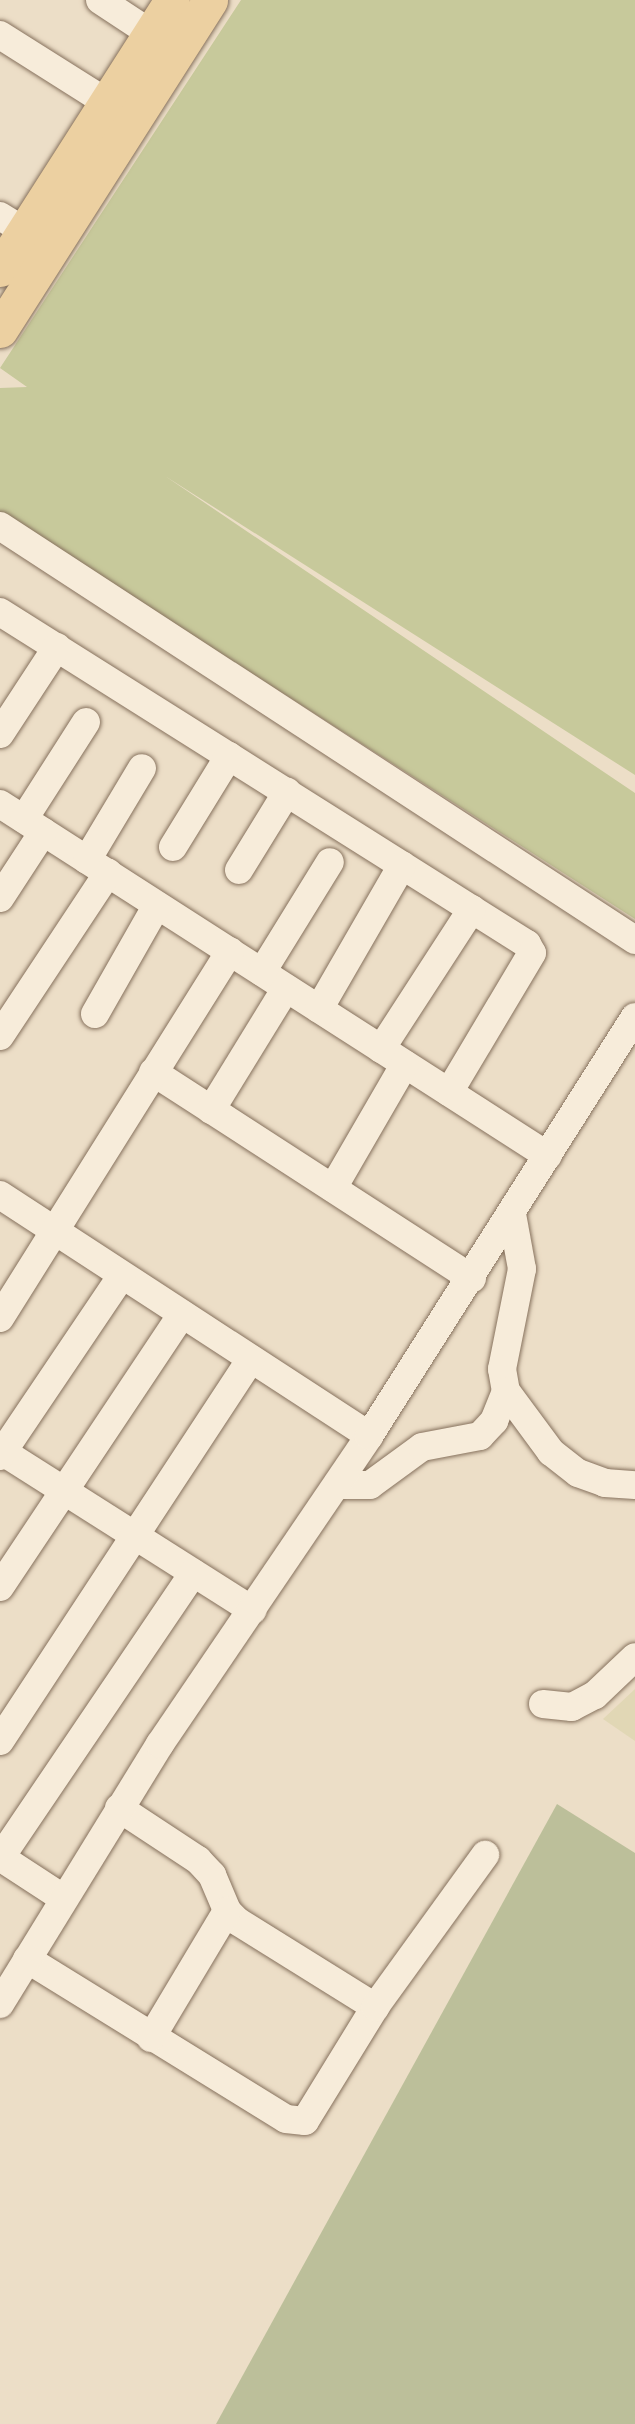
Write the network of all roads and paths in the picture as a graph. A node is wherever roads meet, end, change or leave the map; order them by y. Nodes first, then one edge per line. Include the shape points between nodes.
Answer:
1 (100, 0) edge
2 (172, 0) edge
3 (210, 0) edge
4 (150, 33) junction
5 (0, 35) edge
6 (120, 111) junction
7 (12, 224) edge
8 (0, 269) edge
9 (0, 330) edge
10 (0, 527) edge
11 (0, 612) edge
12 (57, 648) junction
13 (86, 722) dead end
14 (0, 734) edge
15 (229, 756) junction
16 (142, 768) dead end
17 (287, 792) junction
18 (0, 804) edge
19 (34, 825) junction
20 (173, 847) dead end
21 (330, 862) dead end
22 (402, 865) junction
23 (97, 866) junction
24 (239, 870) dead end
25 (0, 898) edge
26 (157, 905) junction
27 (472, 909) junction
28 (635, 940) edge
29 (230, 951) junction
30 (262, 972) junction
31 (286, 988) junction
32 (319, 1009) junction
33 (96, 1014) dead end
34 (635, 1017) edge
35 (0, 1036) edge
36 (381, 1049) junction
37 (405, 1064) junction
38 (153, 1072) junction
39 (449, 1093) junction
40 (211, 1110) junction
41 (548, 1156) junction
42 (333, 1188) junction
43 (0, 1195) edge
44 (512, 1214) junction
45 (53, 1229) junction
46 (122, 1275) junction
47 (471, 1278) junction
48 (182, 1314) junction
49 (0, 1318) edge
50 (251, 1359) junction
51 (506, 1391) junction
52 (369, 1436) junction
53 (1, 1453) edge
54 (337, 1485) junction
55 (635, 1485) edge
56 (65, 1491) junction
57 (135, 1535) junction
58 (193, 1573) junction
59 (0, 1587) edge
60 (251, 1610) junction
61 (635, 1657) edge
62 (543, 1704) dead end
63 (0, 1741) edge
64 (119, 1808) junction
65 (485, 1856) dead end
66 (0, 1857) edge
67 (63, 1898) junction
68 (227, 1911) junction
69 (27, 1959) junction
70 (0, 2004) edge
71 (375, 2007) junction
72 (151, 2038) junction

1 - 4 street
2 - 4 main road
3 - 6 main road
4 - 6 main road
5 - 6 street
6 - 7 main road
6 - 9 main road
7 - 8 main road
10 - 28 street
11 - 12 street
12 - 14 street
12 - 15 street
13 - 19 street
15 - 17 street
15 - 20 street
16 - 23 street
17 - 22 street
17 - 24 street
18 - 19 street
19 - 23 street
19 - 25 street
21 - 30 street
22 - 27 street
22 - 32 street
23 - 26 street
23 - 35 street
26 - 29 street
26 - 33 street
27 - 36 street
27 - 39 street via 527,944 532,953
29 - 30 street
29 - 38 street
30 - 31 street
31 - 32 street
31 - 40 street
32 - 36 street
34 - 41 street
36 - 37 street
37 - 39 street
37 - 42 street
38 - 40 street
38 - 45 street
39 - 41 street
40 - 42 street
41 - 44 street
42 - 47 street
43 - 45 street
44 - 47 street
44 - 51 street via 522,1269 502,1369
45 - 46 street
45 - 49 street
46 - 48 street
46 - 53 street
47 - 52 street
48 - 50 street
48 - 56 street
50 - 52 street
50 - 57 street
51 - 54 street via 494,1421 480,1436 422,1447 370,1485
51 - 55 street via 551,1452 578,1474 606,1483
52 - 54 street
53 - 56 street
54 - 60 street
56 - 57 street
56 - 59 street
57 - 58 street
57 - 63 street
58 - 60 street
58 - 66 street
60 - 64 street
61 - 62 street via 595,1695 572,1707
64 - 67 street
64 - 68 street via 198,1860 212,1875
65 - 71 street
66 - 67 street
67 - 69 street
68 - 71 street
68 - 72 street
69 - 70 street
69 - 72 street
71 - 72 street via 313,2112 297,2122

